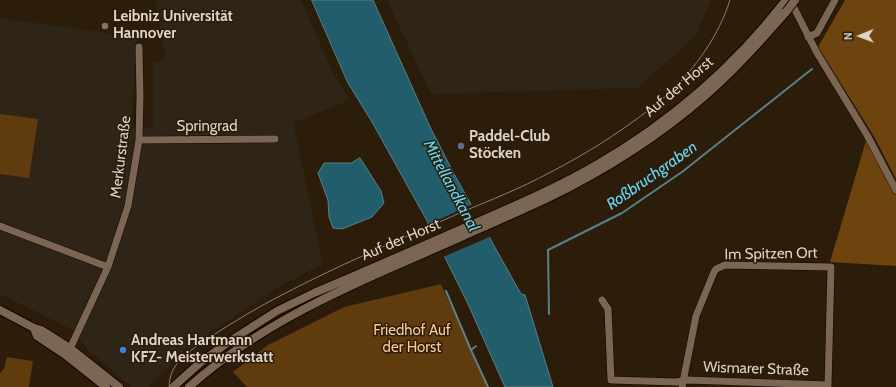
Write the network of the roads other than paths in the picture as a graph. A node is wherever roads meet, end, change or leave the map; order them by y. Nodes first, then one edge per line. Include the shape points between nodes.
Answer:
1 (790, 0) edge
2 (795, 0) edge
3 (835, 0) edge
4 (785, 6) edge
5 (808, 36) junction
6 (139, 46) dead end
7 (275, 139) dead end
8 (139, 140) junction
9 (896, 190) edge
10 (0, 226) edge
11 (428, 248) junction
12 (108, 267) junction
13 (602, 300) dead end
14 (0, 310) edge
15 (69, 352) junction
16 (682, 384) edge
17 (828, 386) edge
18 (106, 387) edge
19 (119, 387) edge
20 (173, 387) edge
21 (189, 387) edge

1 - 5 street
2 - 4 street, Auf der Horst, bridge
3 - 5 street via 817,33
4 - 11 street, Auf der Horst via 751,52 720,82 693,106 634,150 546,200
5 - 9 street via 867,135
6 - 8 street, Merkurstraße
7 - 8 street, Springrad
8 - 12 street, Merkurstraße via 128,206
10 - 12 street
11 - 20 street, Auf der Horst via 314,293 277,311 220,348
11 - 21 street, Auf der Horst via 281,322 226,356
12 - 15 street, Merkurstraße
13 - 16 street, Wismarer Straße via 608,309 611,380
14 - 15 street via 34,328 37,336
15 - 18 street
15 - 19 street
16 - 17 street, Wismarer Straße via 688,380
16 - 17 street, Im Spitzen Ort via 696,316 714,272 725,265 831,267

